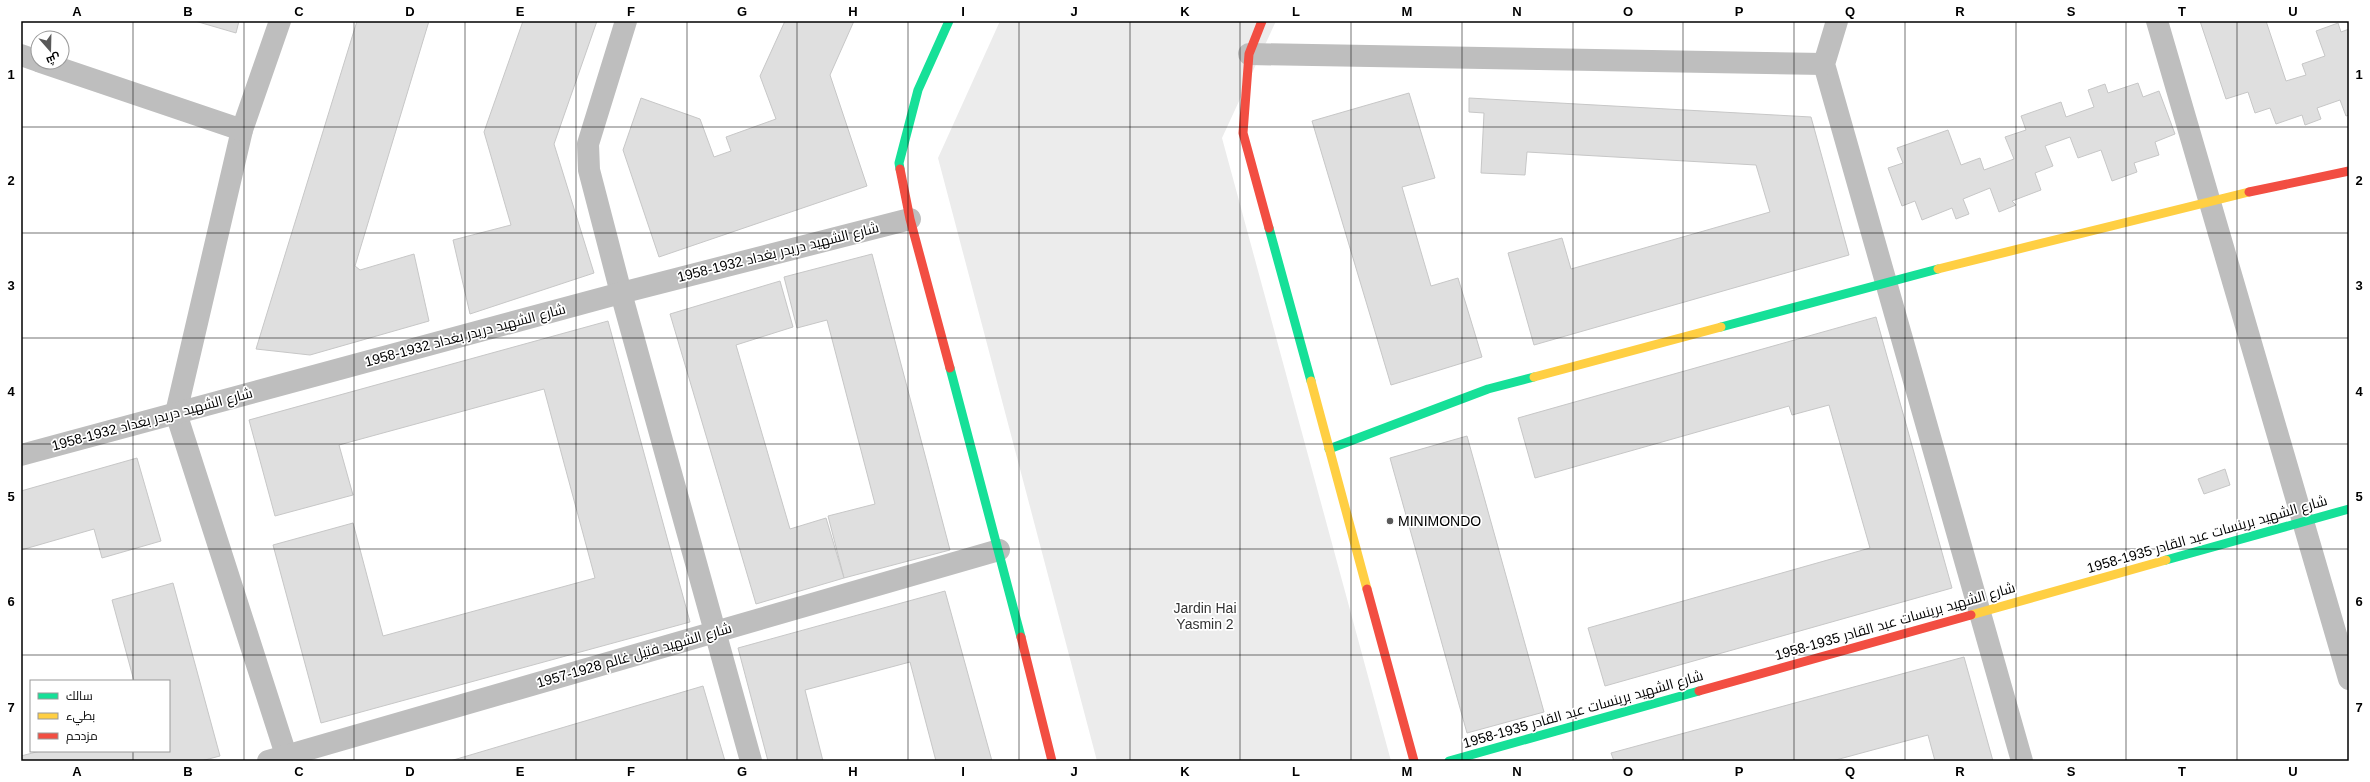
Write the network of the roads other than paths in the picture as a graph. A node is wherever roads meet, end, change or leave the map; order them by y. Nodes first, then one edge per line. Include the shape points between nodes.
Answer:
1 (280, 21) edge
2 (626, 21) edge
3 (949, 21) edge
4 (1262, 21) edge
5 (1836, 21) edge
6 (2157, 21) edge
7 (1249, 54) junction
8 (1824, 64) junction
9 (65, 70) edge
10 (242, 130) junction
11 (2349, 171) edge
12 (2210, 200) junction
13 (910, 219) junction
14 (1887, 282) junction
15 (621, 293) junction
16 (176, 413) junction
17 (1329, 449) junction
18 (21, 455) edge
19 (2349, 509) edge
20 (2302, 522) junction
21 (999, 550) junction
22 (1980, 611) junction
23 (715, 632) junction
24 (2349, 679) edge
25 (281, 759) edge
26 (751, 761) edge
27 (1052, 761) edge
28 (1414, 761) edge
29 (1449, 761) edge
30 (2022, 761) edge

1 - 10 street
2 - 15 street via 588,144 590,170
3 - 13 street via 918,90 899,163
4 - 7 street
5 - 8 street
6 - 12 street
7 - 8 street
7 - 17 street via 1243,133
8 - 14 street
9 - 10 street
10 - 16 street
11 - 12 street
12 - 14 street
12 - 20 street
13 - 15 street, شارع الشهيد دريدر بغداد 1932-1958
13 - 21 street
14 - 17 street via 1488,389
14 - 22 street
15 - 16 street, شارع الشهيد دريدر بغداد 1932-1958
15 - 23 street
16 - 18 street, شارع الشهيد دريدر بغداد 1932-1958
16 - 25 street
17 - 28 street
19 - 20 street, شارع الشهيد برينسات عبد القادر 1935-1958
20 - 22 street, شارع الشهيد برينسات عبد القادر 1935-1958
20 - 24 street
21 - 23 street, شارع الشهيد فتيل غالم 1928-1957
21 - 27 street
22 - 29 street, شارع الشهيد برينسات عبد القادر 1935-1958
22 - 30 street
23 - 25 street, شارع الشهيد فتيل غالم 1928-1957
23 - 26 street

